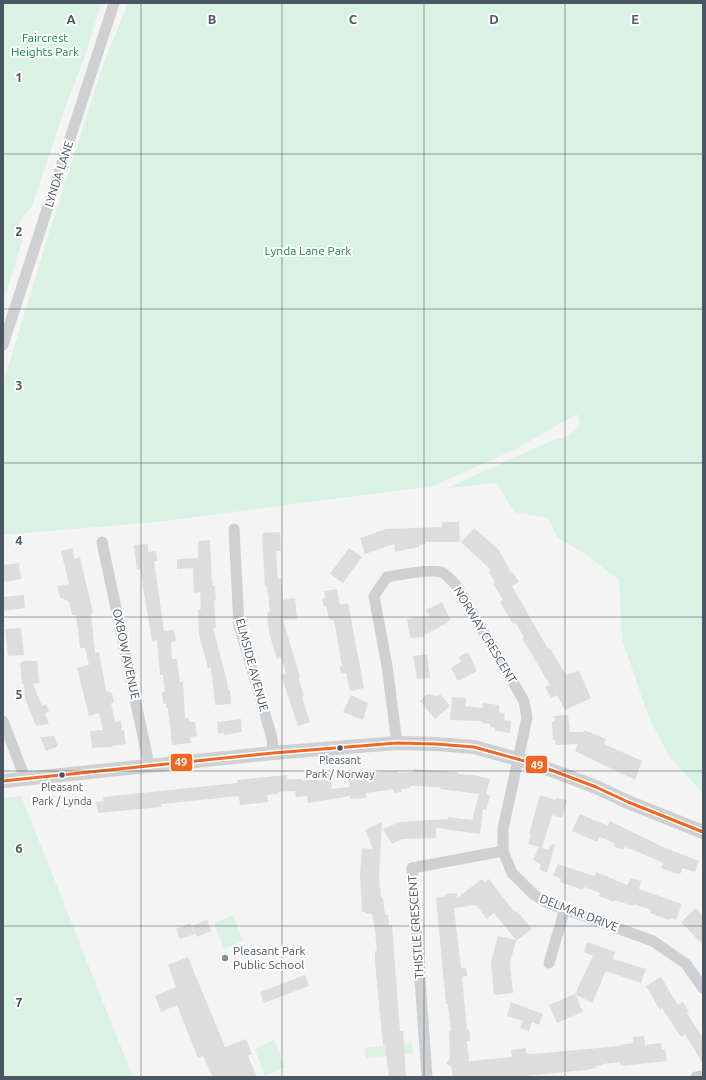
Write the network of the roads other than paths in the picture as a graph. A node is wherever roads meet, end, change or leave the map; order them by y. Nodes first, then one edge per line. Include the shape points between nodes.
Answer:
1 (114, 3) edge
2 (3, 345) edge
3 (234, 529) dead end
4 (102, 542) dead end
5 (3, 722) edge
6 (397, 743) junction
7 (273, 752) junction
8 (519, 760) junction
9 (149, 765) junction
10 (24, 778) junction
11 (3, 782) edge
12 (703, 832) edge
13 (503, 851) junction
14 (565, 909) junction
15 (549, 963) dead end
16 (703, 988) edge
17 (703, 1076) edge
18 (427, 1077) edge
19 (696, 1077) edge

1 - 2 street, LYNDA LANE
3 - 7 street, ELMSIDE AVENUE via 239,625 272,738
4 - 9 street, OXBOW AVENUE
5 - 10 street
6 - 7 street
6 - 8 street via 474,747
6 - 8 street, NORWAY CRESCENT via 387,666 374,596 387,577 441,572 458,588 524,701 527,718
7 - 9 street
8 - 12 street via 596,787
8 - 13 street, DELMAR DRIVE via 503,829
9 - 10 street
10 - 11 street
13 - 14 street, DELMAR DRIVE via 512,873 533,894
13 - 18 street, THISTLE CRESCENT via 412,868
14 - 15 street
14 - 16 street, DELMAR DRIVE via 653,940 686,964
17 - 19 street

